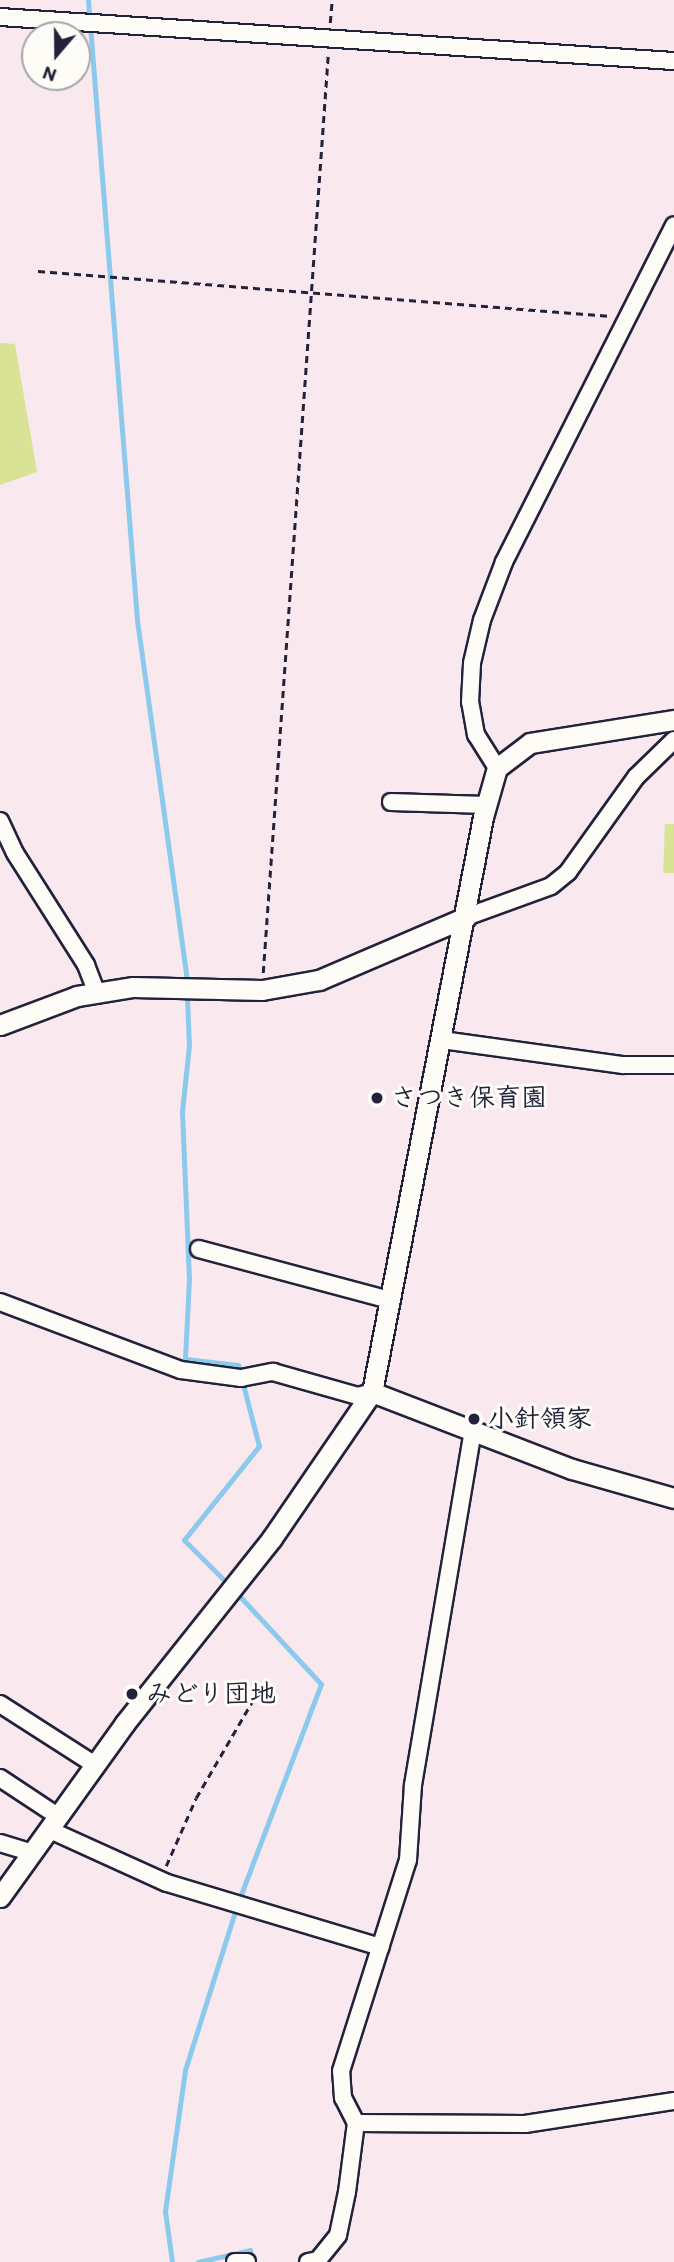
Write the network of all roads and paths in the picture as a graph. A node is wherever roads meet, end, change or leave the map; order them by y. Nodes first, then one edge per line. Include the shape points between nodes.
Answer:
1 (332, 0) edge
2 (0, 17) edge
3 (329, 41) junction
4 (674, 61) edge
5 (674, 225) edge
6 (38, 271) dead end
7 (311, 295) junction
8 (625, 317) junction
9 (674, 720) edge
10 (674, 740) edge
11 (498, 768) junction
12 (391, 802) dead end
13 (486, 805) junction
14 (0, 821) edge
15 (466, 917) junction
16 (262, 990) junction
17 (97, 993) junction
18 (0, 1025) edge
19 (442, 1040) junction
20 (674, 1065) edge
21 (199, 1249) dead end
22 (390, 1300) junction
23 (3, 1308) edge
24 (372, 1392) junction
25 (473, 1430) junction
26 (674, 1498) edge
27 (256, 1695) dead end
28 (0, 1704) edge
29 (95, 1765) junction
30 (0, 1778) edge
31 (55, 1823) junction
32 (0, 1843) edge
33 (33, 1853) junction
34 (160, 1880) junction
35 (0, 1897) edge
36 (381, 1947) junction
37 (674, 2101) edge
38 (356, 2123) junction
39 (315, 2261) edge
40 (235, 2262) edge
41 (247, 2262) edge

1 - 3 path
2 - 3 street
3 - 4 street
3 - 7 path
5 - 8 street
6 - 7 path
7 - 8 path
7 - 16 path
8 - 11 street via 504,562 482,620 472,663 470,702 476,735
9 - 11 street via 530,743
10 - 15 street via 636,777 568,872 551,886
11 - 13 street
12 - 13 street
13 - 15 street
14 - 17 street via 15,853 86,965
15 - 16 street via 319,980
15 - 19 street
16 - 17 street via 171,985
17 - 18 street
19 - 20 street via 623,1065
19 - 22 street
21 - 22 street
22 - 24 street
23 - 24 street via 181,1370 241,1378 273,1372 358,1396
24 - 25 street
24 - 29 street via 272,1538
25 - 26 street via 572,1469
25 - 36 street via 413,1785 408,1860
27 - 34 path via 196,1798
28 - 29 street
29 - 31 street
30 - 31 street
31 - 33 street
31 - 34 street
32 - 33 street
33 - 35 street
34 - 36 street
36 - 38 street via 341,2071 343,2098
37 - 38 street via 525,2124
38 - 39 street via 338,2235
40 - 41 street

